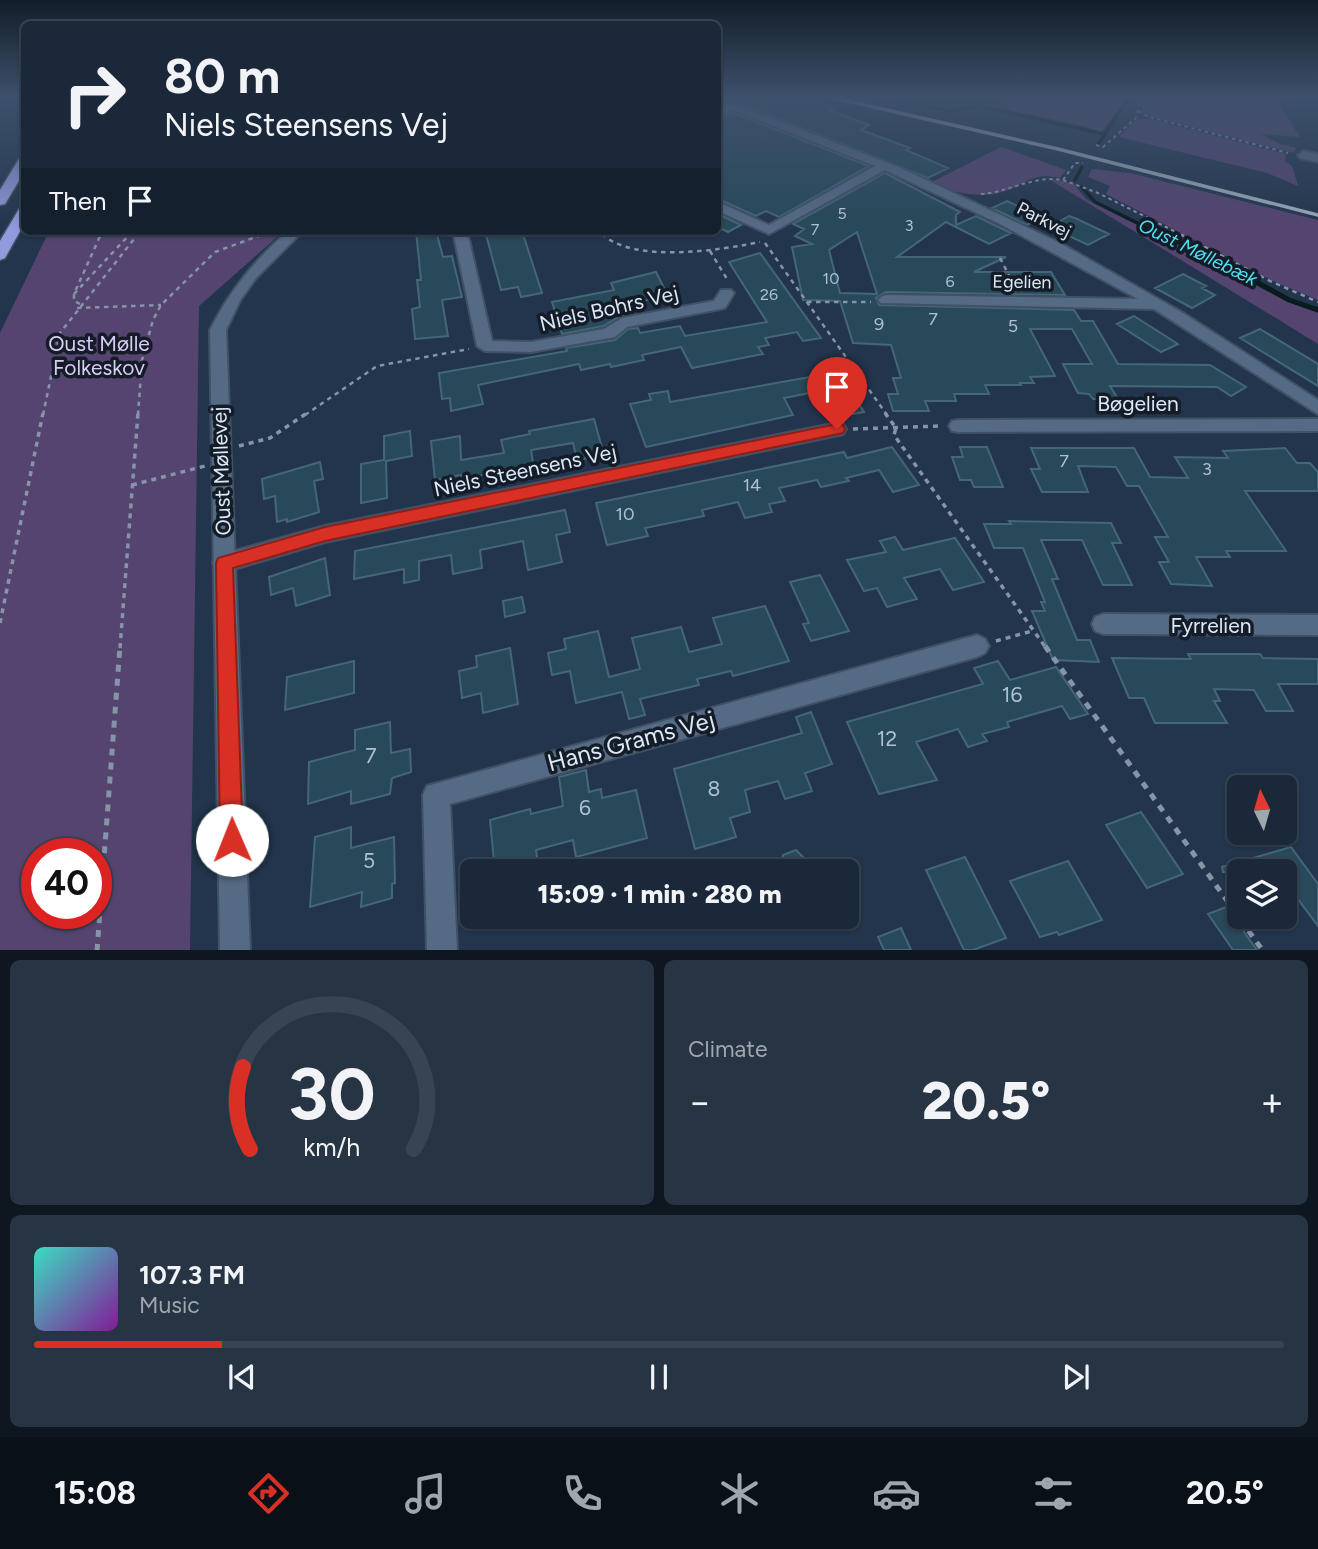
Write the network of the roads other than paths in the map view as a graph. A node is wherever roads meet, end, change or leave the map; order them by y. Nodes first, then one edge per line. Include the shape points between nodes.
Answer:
1 (829, 142) edge
2 (1304, 155) road end
3 (1318, 158) edge
4 (884, 166) junction
5 (21, 167) edge
6 (0, 201) edge
7 (721, 207) edge
8 (21, 217) edge
9 (291, 235) edge
10 (461, 235) edge
11 (0, 255) edge
12 (726, 293) road end
13 (886, 299) road end
14 (1156, 304) junction
15 (1318, 408) edge
16 (1318, 425) edge
17 (958, 426) road end
18 (837, 429) road end
19 (224, 563) junction
20 (1103, 624) dead end
21 (1318, 625) edge
22 (977, 646) road end
23 (235, 950) edge
24 (442, 950) edge

1 - 4 street, Parkvej
2 - 3 street
4 - 7 street via 769,230
4 - 14 street, Parkvej via 1060,250
5 - 6 highway
8 - 11 highway
9 - 19 street, Oust Møllevej via 256,266 232,297 218,330
10 - 12 street, Niels Bohrs Vej via 485,346 531,347 609,333 622,323 720,305
13 - 14 street, Egelien
14 - 15 street, Parkvej
16 - 17 street, Bøgelien
18 - 19 street, Niels Steensens Vej via 325,534
19 - 23 street, Oust Møllevej
20 - 21 street, Fyrrelien
22 - 24 street, Hans Grams Vej via 436,794

